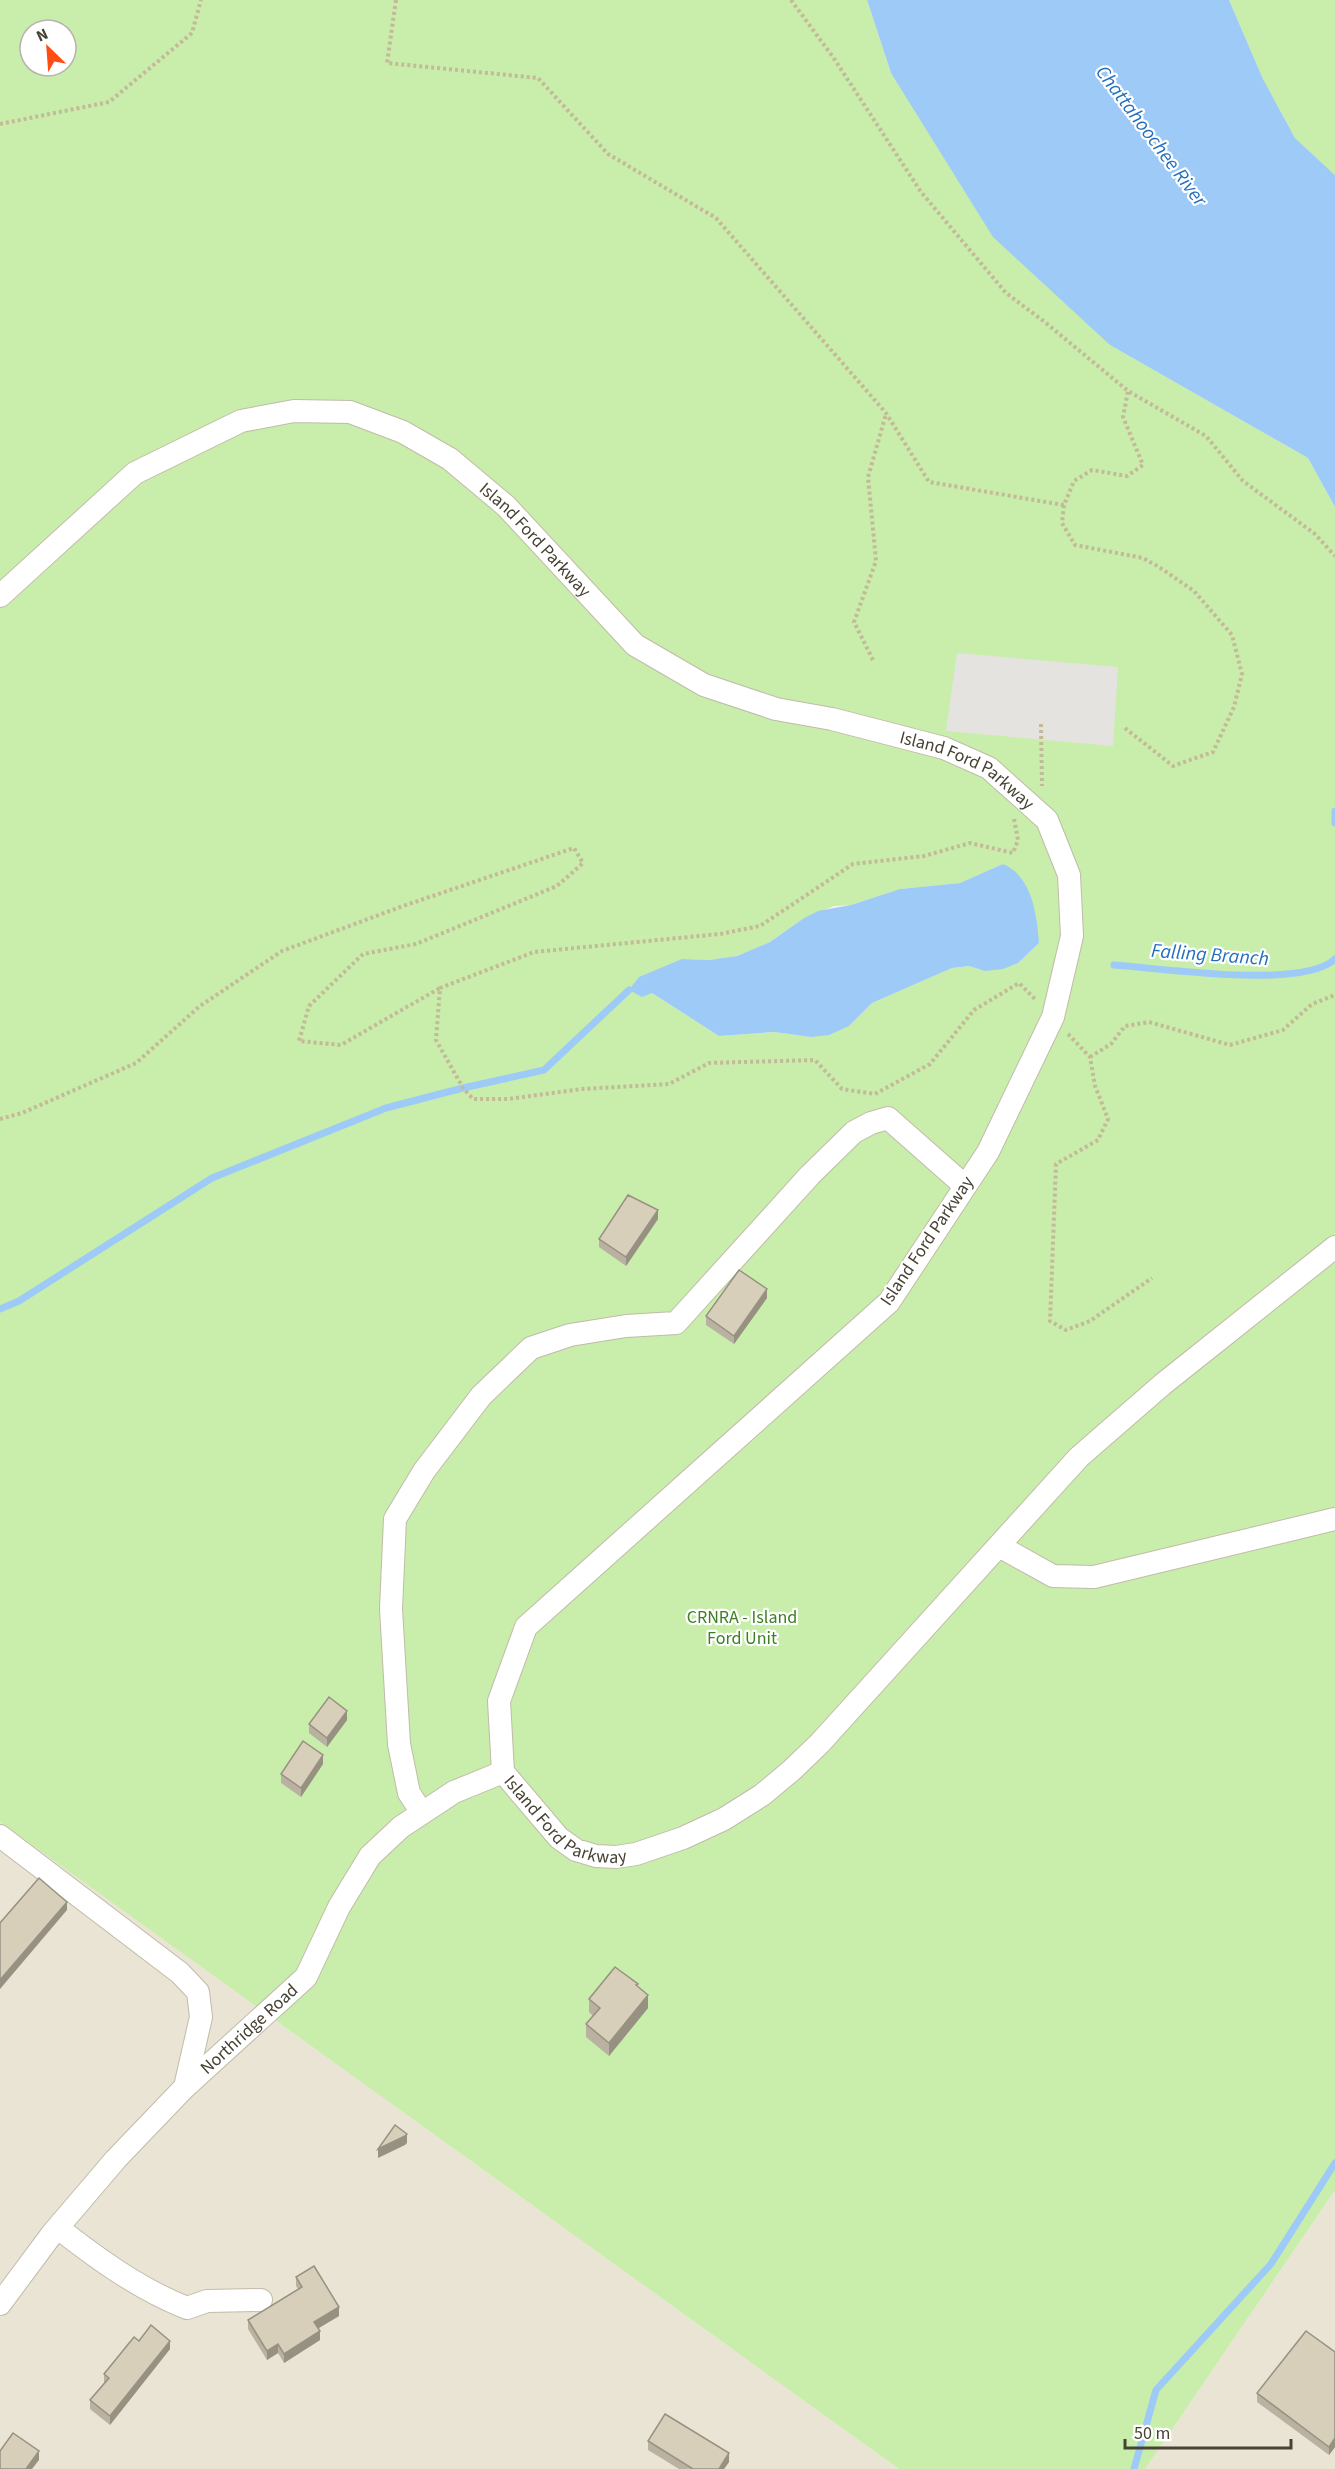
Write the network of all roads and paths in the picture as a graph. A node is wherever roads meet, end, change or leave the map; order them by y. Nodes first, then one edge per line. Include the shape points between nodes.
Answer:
1 (201, 0) edge
2 (396, 0) edge
3 (791, 0) edge
4 (0, 124) edge
5 (1128, 391) junction
6 (886, 412) junction
7 (1064, 505) junction
8 (1335, 556) edge
9 (0, 596) edge
10 (873, 660) dead end
11 (1041, 724) dead end
12 (1125, 728) dead end
13 (1028, 803) junction
14 (440, 988) junction
15 (1335, 995) edge
16 (1053, 1017) junction
17 (1090, 1057) junction
18 (0, 1119) edge
19 (965, 1186) junction
20 (1335, 1247) edge
21 (1152, 1278) dead end
22 (1335, 1519) edge
23 (999, 1546) junction
24 (503, 1772) junction
25 (422, 1813) junction
26 (0, 1836) edge
27 (185, 2087) junction
28 (58, 2228) junction
29 (261, 2300) dead end
30 (0, 2304) edge

1 - 4 path via 192,33 109,102
2 - 6 path via 387,63 538,78 608,154 716,218
3 - 5 path via 921,192 1006,293
5 - 7 path via 1123,417 1143,465 1127,476 1092,470 1074,481
5 - 8 path via 1206,436 1242,481 1315,534
6 - 7 path via 929,482
6 - 10 path via 868,477 876,561 854,622
7 - 12 path via 1062,523 1076,545 1143,558 1159,567 1194,591 1232,635 1242,675 1234,707 1213,752 1173,766
9 - 13 street, Island Ford Parkway via 135,473 241,421 294,411 350,412 403,432 450,459 506,506 635,645 704,685 776,709 944,748 989,768
11 - 13 path via 1042,786
13 - 14 path via 1014,820 1018,840 1013,853 970,843 924,856 853,864 760,926 720,934 534,952
13 - 16 street, Island Ford Parkway via 1047,820 1069,875 1072,936
14 - 16 path via 436,1040 473,1099 669,1084 709,1063 815,1060 842,1089 875,1095 930,1064 974,1010 1019,983
14 - 18 path via 341,1045 299,1041 309,1006 363,954 416,944 557,886 583,863 574,848 282,951 200,1006 136,1063
15 - 17 path via 1312,1004 1283,1030 1230,1045 1149,1022 1125,1026 1111,1044
16 - 17 path
16 - 19 street, Island Ford Parkway via 987,1152
17 - 21 path via 1095,1086 1108,1119 1098,1140 1056,1164 1050,1321 1066,1330 1090,1321
19 - 24 street, Island Ford Parkway via 888,1302 526,1627 499,1701
19 - 25 street via 888,1118 871,1123 854,1132 810,1175 676,1323 570,1335 531,1348 481,1396 424,1471 395,1520 391,1609 399,1744 409,1792
20 - 23 street, Island Ford Parkway via 1163,1384 1079,1457
22 - 23 street via 1094,1577 1053,1576
23 - 24 street, Island Ford Parkway via 792,1770 734,1813 683,1838 616,1857 576,1850 559,1838
24 - 25 street, Northridge Road via 454,1791
25 - 27 street, Northridge Road via 370,1856 339,1906 306,1977
26 - 27 street via 180,1973 198,1992 201,2017
27 - 28 street, Northridge Road via 116,2159
28 - 29 street via 102,2263 161,2298 187,2308 207,2301
28 - 30 street, Northridge Road

